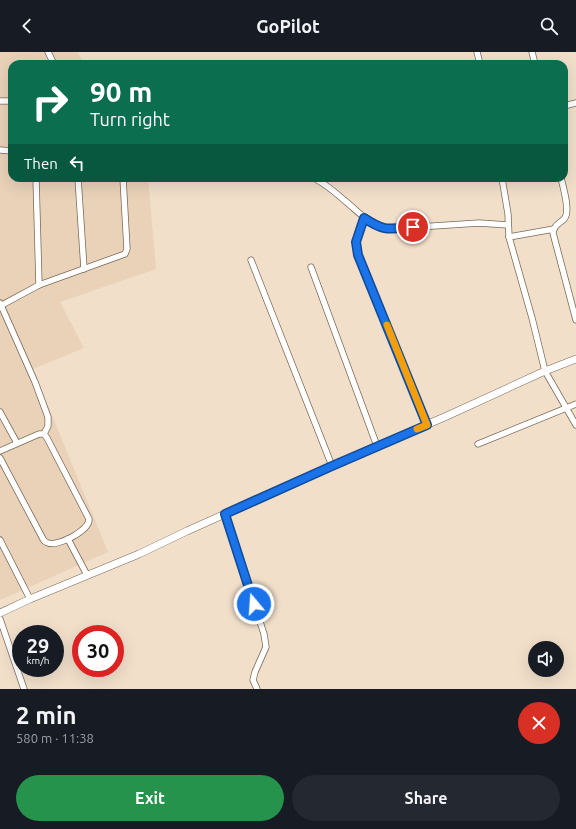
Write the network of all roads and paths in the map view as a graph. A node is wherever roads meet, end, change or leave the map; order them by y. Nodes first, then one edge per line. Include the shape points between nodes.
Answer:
1 (36, 182) edge
2 (78, 182) edge
3 (123, 182) edge
4 (322, 182) edge
5 (503, 182) edge
6 (562, 182) edge
7 (364, 218) junction
8 (508, 225) junction
9 (554, 228) junction
10 (509, 237) junction
11 (250, 260) dead end
12 (310, 267) dead end
13 (84, 269) junction
14 (39, 285) junction
15 (0, 305) edge
16 (576, 320) edge
17 (576, 359) edge
18 (546, 371) junction
19 (576, 404) edge
20 (567, 408) junction
21 (0, 412) edge
22 (427, 425) junction
23 (576, 425) edge
24 (44, 434) junction
25 (17, 443) junction
26 (478, 444) dead end
27 (377, 446) junction
28 (0, 451) edge
29 (0, 458) edge
30 (332, 466) junction
31 (225, 514) junction
32 (68, 539) junction
33 (0, 540) edge
34 (87, 575) junction
35 (30, 599) junction
36 (0, 612) edge
37 (0, 619) edge
38 (24, 689) edge
39 (257, 689) edge

1 - 14 street
2 - 13 street
3 - 13 street via 127,249 125,254
4 - 7 street
5 - 8 street
6 - 9 street via 567,212 565,218
7 - 8 street via 388,229 479,223
7 - 22 street via 356,242 358,255
8 - 10 street
9 - 10 street
9 - 16 street via 553,233
10 - 18 street
11 - 30 street
12 - 27 street
13 - 14 street
14 - 15 street
15 - 24 street via 48,417 48,426
17 - 18 street
18 - 20 street
18 - 22 street
19 - 20 street
20 - 23 street
20 - 26 street
21 - 25 street
22 - 27 street
24 - 25 street
24 - 32 street via 89,518 88,526
25 - 28 street
27 - 30 street
29 - 32 street via 46,543
30 - 31 street
31 - 34 street
31 - 39 street via 264,634 266,647 253,680
32 - 34 street
33 - 35 street
34 - 35 street
35 - 36 street
37 - 38 street

